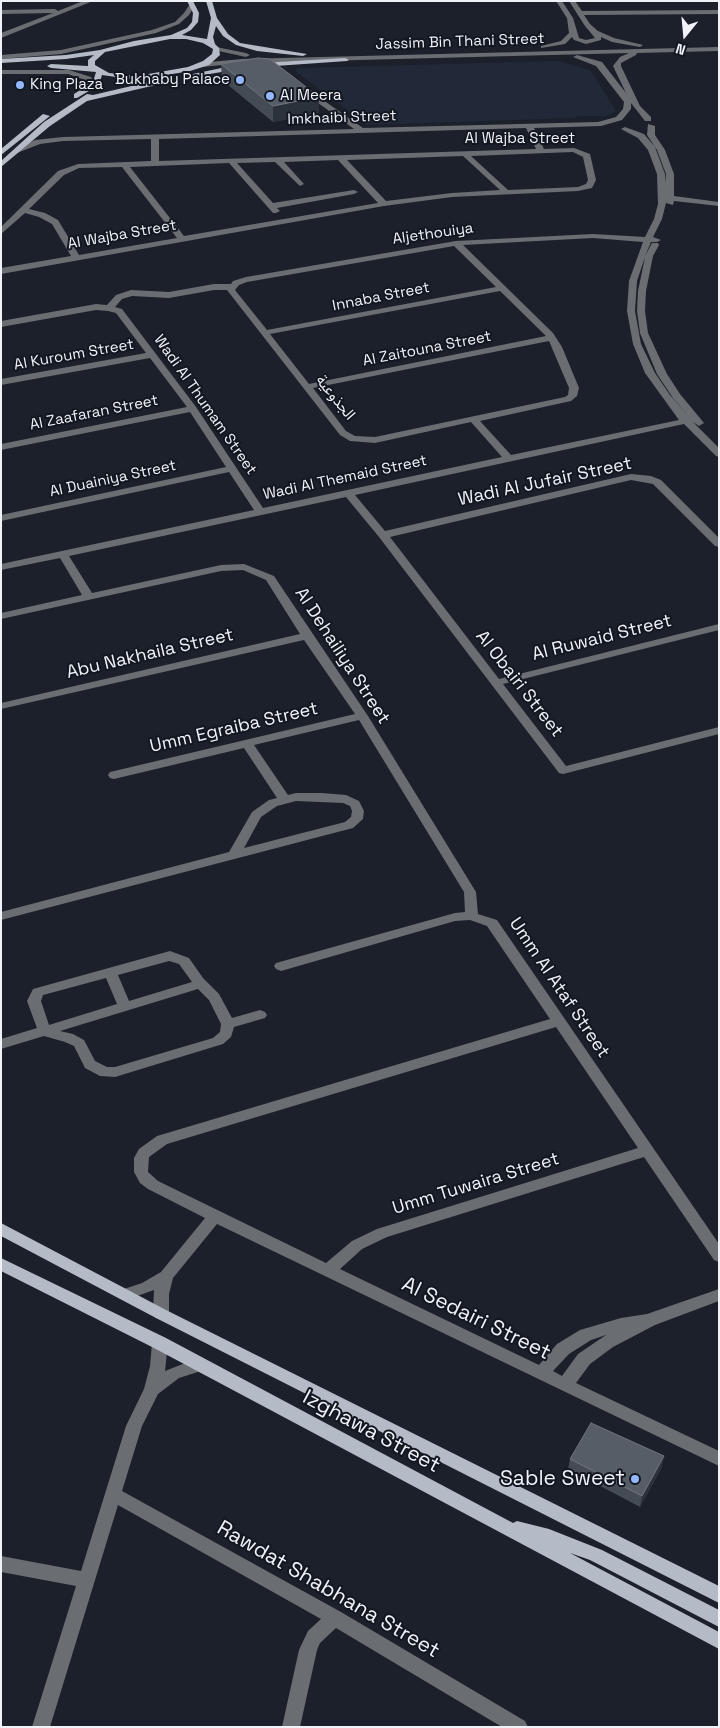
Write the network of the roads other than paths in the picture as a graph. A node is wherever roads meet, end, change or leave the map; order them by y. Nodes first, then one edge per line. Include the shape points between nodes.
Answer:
1 (90, 1) edge
2 (209, 1) edge
3 (559, 1) edge
4 (572, 1) edge
5 (191, 3) edge
6 (65, 10) junction
7 (1, 12) edge
8 (719, 12) edge
9 (579, 13) junction
10 (214, 18) junction
11 (572, 30) junction
12 (592, 30) junction
13 (1, 36) edge
14 (170, 37) junction
15 (719, 44) edge
16 (214, 46) junction
17 (648, 46) junction
18 (519, 49) junction
19 (719, 49) edge
20 (669, 50) junction
21 (103, 51) junction
22 (303, 54) junction
23 (547, 54) junction
24 (1, 56) edge
25 (345, 60) junction
26 (1, 61) edge
27 (202, 64) junction
28 (291, 64) junction
29 (248, 66) junction
30 (1, 67) edge
31 (96, 70) junction
32 (1, 72) edge
33 (136, 78) junction
34 (299, 84) edge
35 (92, 87) junction
36 (82, 100) junction
37 (343, 118) junction
38 (618, 118) junction
39 (650, 122) junction
40 (47, 124) junction
41 (598, 124) junction
42 (529, 126) junction
43 (623, 128) junction
44 (362, 131) junction
45 (343, 132) junction
46 (155, 137) junction
47 (63, 139) junction
48 (17, 151) junction
49 (541, 151) junction
50 (1, 152) edge
51 (464, 153) junction
52 (340, 157) junction
53 (277, 159) junction
54 (231, 161) junction
55 (155, 163) junction
56 (124, 164) junction
57 (1, 165) edge
58 (354, 192) dead end
59 (506, 192) junction
60 (667, 197) junction
61 (314, 199) junction
62 (384, 204) junction
63 (719, 204) edge
64 (272, 206) junction
65 (23, 210) junction
66 (285, 221) junction
67 (1, 232) edge
68 (182, 239) junction
69 (653, 240) junction
70 (456, 243) junction
71 (76, 257) junction
72 (1, 271) edge
73 (232, 286) junction
74 (503, 288) junction
75 (109, 308) junction
76 (1, 324) edge
77 (264, 333) junction
78 (552, 338) junction
79 (151, 355) junction
80 (1, 382) edge
81 (306, 387) junction
82 (193, 409) junction
83 (474, 420) junction
84 (691, 420) junction
85 (719, 442) edge
86 (1, 447) edge
87 (719, 454) edge
88 (508, 459) junction
89 (232, 469) junction
90 (348, 493) junction
91 (260, 512) junction
92 (1, 518) edge
93 (383, 535) junction
94 (719, 544) edge
95 (63, 554) junction
96 (1, 567) edge
97 (88, 596) junction
98 (1, 616) edge
99 (719, 627) edge
100 (307, 636) junction
101 (495, 683) junction
102 (1, 706) edge
103 (362, 716) junction
104 (719, 730) edge
105 (247, 743) junction
106 (114, 775) dead end
107 (284, 799) junction
108 (234, 855) junction
109 (1, 916) edge
110 (471, 916) junction
111 (281, 966) dead end
112 (110, 972) junction
113 (201, 984) junction
114 (125, 1007) junction
115 (260, 1015) dead end
116 (559, 1020) junction
117 (228, 1024) junction
118 (45, 1031) junction
119 (1, 1044) edge
120 (647, 1151) junction
121 (215, 1216) junction
122 (1, 1228) edge
123 (719, 1256) edge
124 (1, 1264) edge
125 (326, 1271) junction
126 (166, 1276) junction
127 (126, 1294) junction
128 (719, 1296) edge
129 (161, 1314) junction
130 (649, 1320) junction
131 (160, 1344) junction
132 (198, 1365) junction
133 (541, 1374) junction
134 (565, 1385) junction
135 (152, 1389) junction
136 (719, 1459) edge
137 (113, 1494) junction
138 (500, 1526) junction
139 (1, 1564) edge
140 (86, 1580) junction
141 (719, 1595) edge
142 (335, 1618) junction
143 (719, 1619) edge
144 (716, 1642) edge
145 (41, 1727) edge
146 (291, 1727) edge
147 (519, 1727) edge

1 - 6 street
2 - 10 main road
3 - 11 street via 570,18
4 - 9 street
5 - 14 main road via 196,17 193,26
5 - 24 street via 188,14 177,23 154,32 61,52
6 - 7 street
6 - 13 street
8 - 9 street
9 - 12 street
10 - 16 main road via 210,37
10 - 22 main road via 225,35 238,44
11 - 12 street via 576,39 586,42 600,39
11 - 18 street via 569,39 560,44
12 - 17 street via 612,40
14 - 16 main road via 198,39
14 - 21 main road
15 - 17 street, Jassim Bin Thani Street
16 - 22 street, Jassim Bin Thani Street via 244,55
16 - 27 main road via 217,53 214,58
17 - 18 street, Jassim Bin Thani Street
18 - 22 street, Jassim Bin Thani Street
19 - 20 street, Jassim Bin Thani Street
20 - 23 street, Jassim Bin Thani Street
20 - 39 street via 629,56 617,64 636,106
21 - 26 main road
21 - 31 main road via 92,60
23 - 25 street, Jassim Bin Thani Street
23 - 38 street via 576,56 598,64 628,100 627,109
25 - 27 street, Jassim Bin Thani Street
25 - 28 main road
27 - 33 main road via 178,72
28 - 29 main road
28 - 29 street via 283,72
29 - 36 main road
30 - 31 main road via 63,66
31 - 33 main road via 112,76
31 - 35 main road via 98,80
32 - 35 street via 69,72 88,79
33 - 36 main road
34 - 37 street
35 - 50 main road via 45,116
36 - 40 main road
37 - 44 street
37 - 45 street
38 - 39 street, Imkhaibi Street via 636,116
38 - 41 street, Imkhaibi Street
38 - 43 street via 615,124
39 - 43 street via 643,129
39 - 60 street via 651,136 661,150 670,174
40 - 47 street via 46,133
40 - 48 main road
41 - 42 street, Imkhaibi Street
41 - 43 street, Imkhaibi Street
42 - 44 street, Imkhaibi Street
42 - 49 street
43 - 60 street via 641,136 652,149
44 - 45 street, Imkhaibi Street
45 - 46 street, Imkhaibi Street
46 - 47 street, Imkhaibi Street
46 - 55 street
47 - 48 street, Imkhaibi Street via 38,142
48 - 57 main road
49 - 51 street, Al Wajba Street
49 - 59 street, Al Wajba Street via 574,150 584,153 588,158 591,184 578,189
51 - 52 street, Al Wajba Street
51 - 59 street
52 - 53 street, Al Wajba Street
52 - 62 street
53 - 54 street, Al Wajba Street
53 - 61 street
54 - 55 street, Al Wajba Street
54 - 64 street
55 - 56 street, Al Wajba Street
56 - 65 street, Al Wajba Street via 78,166 65,170
56 - 68 street
58 - 61 street
59 - 62 street, Al Wajba Street
60 - 63 street
60 - 69 street
61 - 64 street
62 - 66 street, Al Wajba Street
64 - 66 street
65 - 67 street, Al Wajba Street
65 - 71 street via 55,222
66 - 68 street, Al Wajba Street
68 - 71 street, Al Wajba Street
69 - 70 street, Aljethouiya via 593,236
69 - 84 street via 640,255 633,281 630,300 634,331 650,373
70 - 73 street, Aljethouiya via 246,280
70 - 74 street, الجذوعية
71 - 72 street, Al Wajba Street
73 - 75 street, Aljethouiya via 169,295 131,293 119,297
73 - 77 street, الجذوعية via 231,292
74 - 77 street, Innaba Street
74 - 78 street, الجذوعية
75 - 76 street via 90,308
75 - 79 street, Wadi Al Thumam Street via 124,316
77 - 81 street, الجذوعية
78 - 81 street, Al Zaitouna Street
78 - 83 street, الجذوعية via 574,388 572,396
79 - 80 street, Al Kuroum Street
79 - 82 street, Wadi Al Thumam Street
81 - 83 street, الجذوعية via 343,433 360,440 375,440
82 - 86 street, Al Zaafaran Street
82 - 89 street, Wadi Al Thumam Street
83 - 88 street
84 - 85 street
84 - 87 street
84 - 88 street, Wadi Al Themaid Street
88 - 90 street, Wadi Al Themaid Street
89 - 91 street, Wadi Al Thumam Street
89 - 92 street, Al Duainiya Street
90 - 91 street, Wadi Al Themaid Street
90 - 93 street, Al Obairi Street
91 - 95 street, Wadi Al Themaid Street
93 - 94 street, Wadi Al Jufair Street via 632,477 657,482
93 - 101 street, Al Obairi Street
95 - 96 street, Wadi Al Themaid Street
95 - 97 street
97 - 98 street, Al Dehailiya Street
97 - 100 street, Al Dehailiya Street via 221,568 244,567 270,578
99 - 101 street, Al Ruwaid Street
100 - 102 street, Abu Nakhaila Street
100 - 103 street, Al Dehailiya Street
101 - 104 street, Al Obairi Street via 563,770
103 - 105 street, Umm Egraiba Street
103 - 110 street, Al Dehailiya Street via 470,892
105 - 106 street, Umm Egraiba Street
105 - 107 street
107 - 108 street via 256,815
107 - 108 street via 315,796 346,799 355,804 357,819 350,825
108 - 109 street
110 - 111 street via 455,917
110 - 116 street, Umm Al Ataf Street via 496,927
112 - 113 street via 164,957 176,957 184,961
112 - 114 street
112 - 118 street via 36,994 34,1001
113 - 114 street
113 - 117 street via 214,997
114 - 118 street
115 - 117 street
116 - 120 street, Umm Al Ataf Street
116 - 121 street, Al Sedairi Street via 162,1140 148,1149 140,1164 145,1179
117 - 118 street via 223,1038 212,1044 110,1072 94,1068 83,1047 74,1039
118 - 119 street
120 - 123 street, Umm Al Ataf Street
120 - 125 street, Umm Tuwaira Street via 382,1233 351,1249
121 - 125 street, Al Sedairi Street
121 - 126 street
122 - 127 main road, Izghawa Street
124 - 131 main road, Izghawa Street
125 - 133 street, Al Sedairi Street
126 - 127 street
126 - 129 street via 161,1294
127 - 129 main road, Izghawa Street
128 - 130 street
129 - 141 main road, Izghawa Street
130 - 133 street via 621,1324 586,1335 563,1349
130 - 134 street via 592,1353
131 - 132 main road, Izghawa Street
131 - 135 street
132 - 135 street via 174,1373
132 - 138 main road, Izghawa Street
133 - 134 street, Al Sedairi Street
134 - 136 street, Al Sedairi Street
135 - 137 street via 134,1426
137 - 140 street
137 - 142 street, Rawdat Shabhana Street
138 - 143 main road via 549,1537 588,1552
138 - 144 main road, Izghawa Street
139 - 140 street
140 - 145 street
142 - 146 street via 314,1637 308,1650
142 - 147 street, Rawdat Shabhana Street

